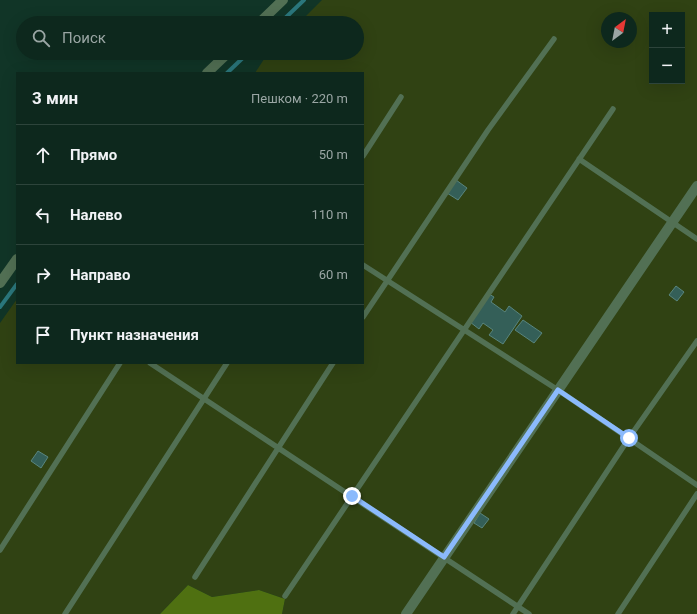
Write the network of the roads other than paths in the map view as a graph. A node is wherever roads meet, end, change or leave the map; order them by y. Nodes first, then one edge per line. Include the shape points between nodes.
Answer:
1 (283, 0) edge
2 (266, 16) edge
3 (554, 39) dead end
4 (221, 60) edge
5 (208, 72) edge
6 (401, 97) dead end
7 (613, 109) dead end
8 (364, 154) edge
9 (579, 159) junction
10 (697, 186) edge
11 (673, 223) junction
12 (697, 239) edge
13 (16, 259) edge
14 (364, 266) edge
15 (387, 280) junction
16 (0, 283) edge
17 (364, 315) edge
18 (464, 329) junction
19 (697, 341) edge
20 (119, 364) edge
21 (151, 364) edge
22 (226, 364) edge
23 (332, 364) edge
24 (558, 390) junction
25 (203, 399) junction
26 (629, 438) junction
27 (277, 448) junction
28 (697, 485) edge
29 (697, 494) edge
30 (352, 496) junction
31 (0, 550) edge
32 (444, 557) junction
33 (195, 578) dead end
34 (285, 596) dead end
35 (518, 606) junction
36 (65, 614) edge
37 (406, 614) edge
38 (513, 614) edge
39 (529, 614) edge
40 (618, 614) edge

1 - 2 street
3 - 15 lane via 488,130
4 - 5 street
6 - 8 lane
7 - 9 lane
9 - 11 lane
9 - 18 lane
10 - 11 street
11 - 12 lane
11 - 24 street
13 - 16 street
14 - 15 lane
15 - 17 lane
15 - 18 lane
18 - 24 lane
18 - 30 lane
19 - 26 lane
20 - 31 lane
21 - 25 lane
22 - 25 lane
23 - 27 lane
24 - 26 lane
24 - 32 street
25 - 27 lane
25 - 36 lane
26 - 28 lane
26 - 35 lane
27 - 30 lane
27 - 33 lane
29 - 40 lane
30 - 32 lane
30 - 34 lane
32 - 35 lane
32 - 37 street
35 - 38 lane
35 - 39 lane

